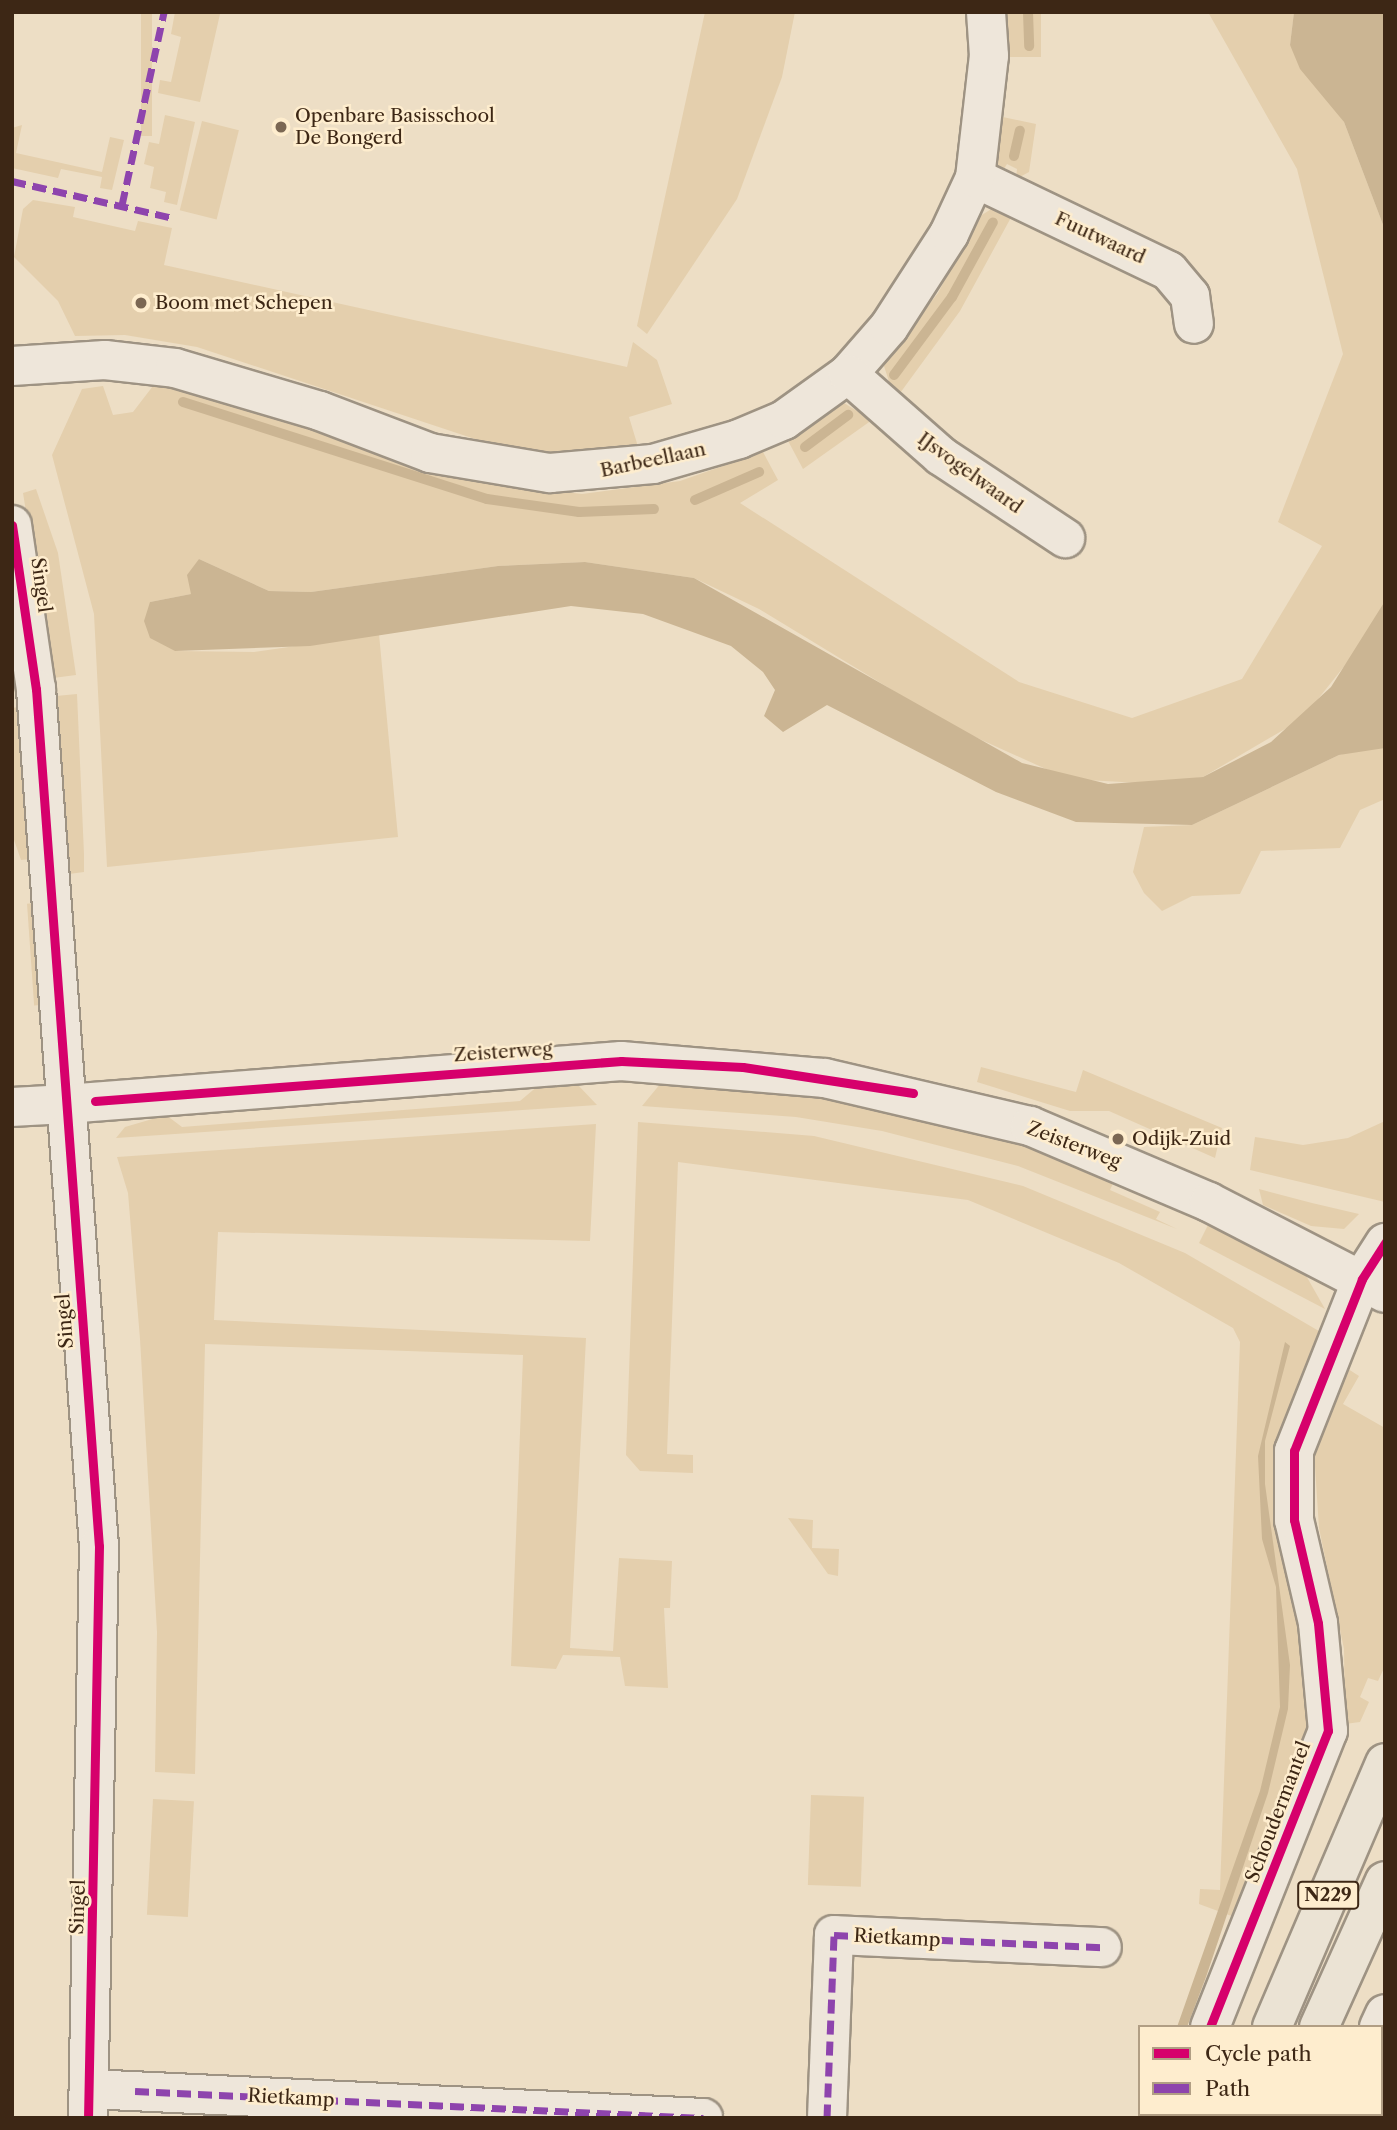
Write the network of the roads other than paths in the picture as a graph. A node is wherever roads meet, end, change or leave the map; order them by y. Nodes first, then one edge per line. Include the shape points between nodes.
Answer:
1 (986, 12) edge
2 (975, 178) junction
3 (1194, 324) dead end
4 (12, 366) edge
5 (848, 374) junction
6 (12, 525) edge
7 (1065, 538) dead end
8 (66, 1104) junction
9 (12, 1107) edge
10 (1385, 1243) edge
11 (1377, 1285) edge
12 (1385, 1763) edge
13 (1385, 1881) edge
14 (1102, 1947) dead end
15 (1211, 2025) edge
16 (1273, 2025) edge
17 (1321, 2025) edge
18 (89, 2103) edge
19 (703, 2118) edge
20 (827, 2118) edge

1 - 2 street, Barbeellaan via 989,56
2 - 3 street, Fuutwaard via 1169,271 1190,296
2 - 5 street, Barbeellaan via 919,285
4 - 5 street, Barbeellaan via 65,360 175,368 320,411 430,453 550,473 653,464 739,439 784,420
5 - 7 street, IJsvogelwaard via 941,456
6 - 8 street, Singel via 36,690
8 - 9 street, Zeisterweg
8 - 11 street, Zeisterweg via 621,1061 825,1078 913,1093 1030,1126 1209,1202
8 - 18 street, Singel via 99,1546
10 - 11 street, Schoudermantel
11 - 15 street, Schoudermantel via 1294,1451 1294,1520 1318,1623 1328,1731
12 - 16 main road, N229
13 - 17 main road, N229
14 - 20 street, Rietkamp via 834,1935
18 - 19 street, Rietkamp

